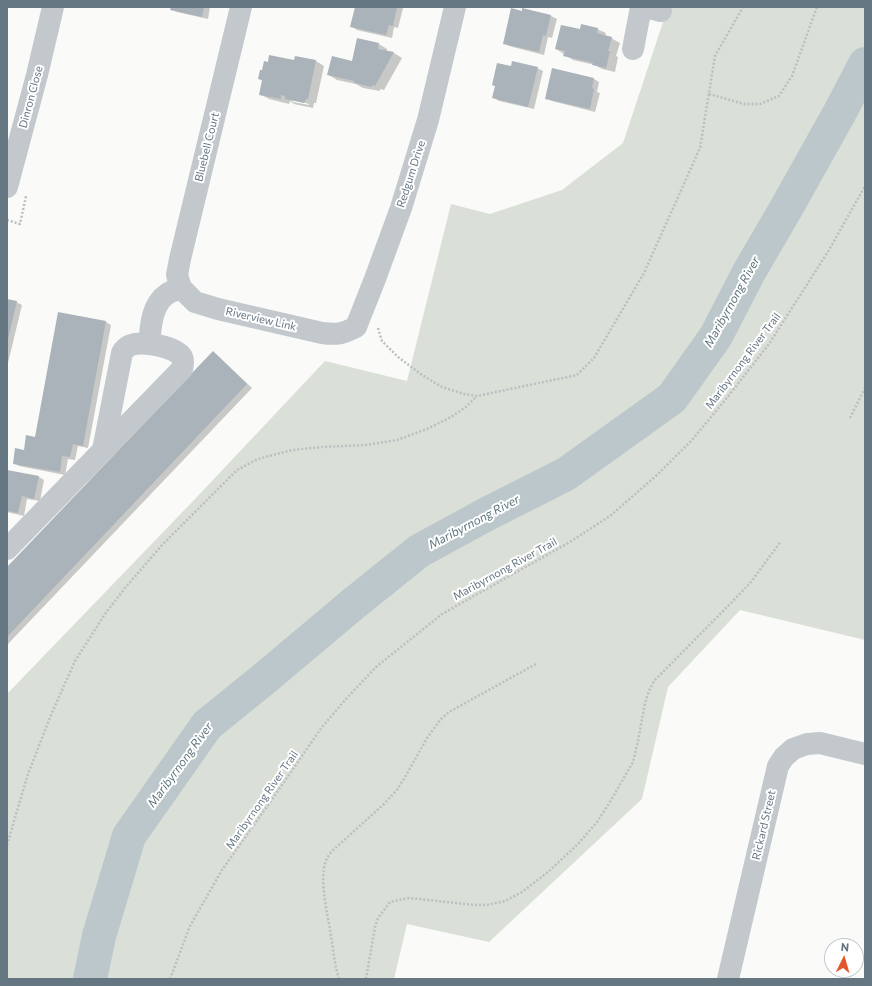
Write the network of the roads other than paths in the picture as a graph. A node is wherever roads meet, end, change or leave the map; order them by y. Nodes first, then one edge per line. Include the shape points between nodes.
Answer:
1 (53, 7) edge
2 (241, 7) edge
3 (455, 7) edge
4 (650, 8) edge
5 (633, 49) dead end
6 (7, 187) edge
7 (181, 288) junction
8 (346, 332) joint
9 (149, 343) junction
10 (103, 450) junction
11 (7, 549) edge
12 (865, 754) edge
13 (728, 979) edge

1 - 6 street, Dinron Close
2 - 7 street, Bluebell Court via 180,259 177,275
3 - 8 street, Redgum Drive via 428,120 401,208 356,327
4 - 5 street
7 - 8 street, Riverview Link via 195,302 218,309 322,333 335,335
7 - 9 street via 167,293 159,302 154,313
9 - 10 street via 131,345 122,353
9 - 10 street via 181,355 182,369
10 - 11 street
12 - 13 street, Rickard Street via 820,743 807,744 793,749 778,766

